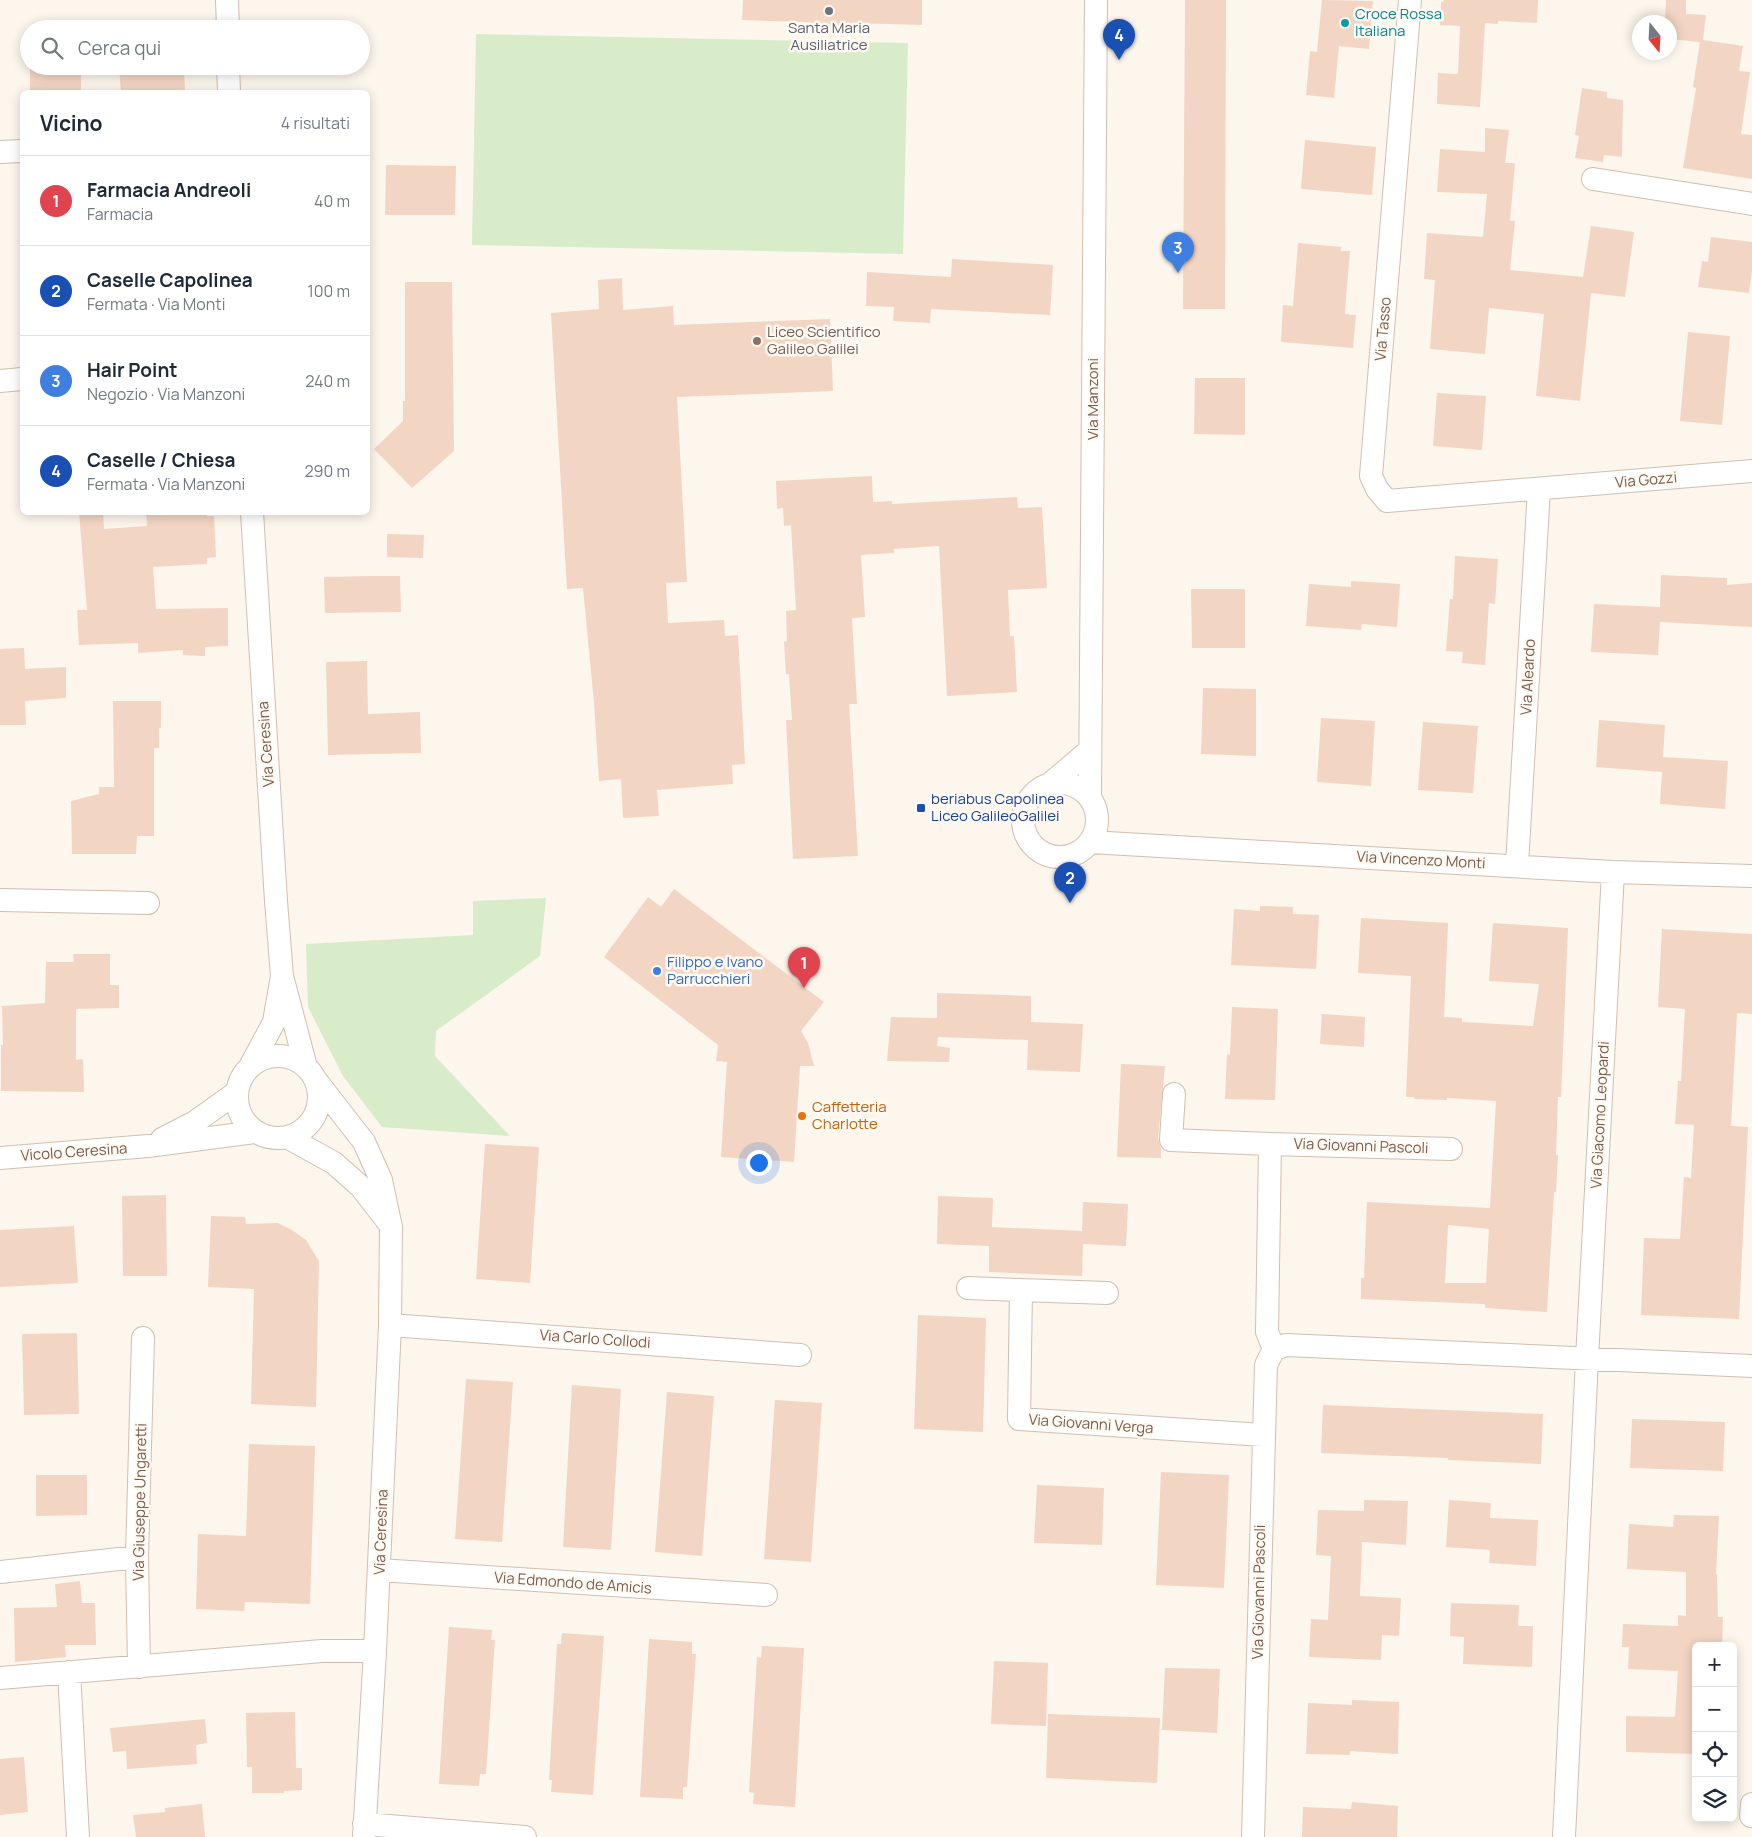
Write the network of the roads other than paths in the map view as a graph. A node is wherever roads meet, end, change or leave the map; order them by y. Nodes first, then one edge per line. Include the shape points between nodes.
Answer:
1 (227, 0) edge
2 (1096, 0) edge
3 (1410, 0) edge
4 (228, 20) edge
5 (228, 75) edge
6 (229, 90) edge
7 (20, 151) edge
8 (0, 152) edge
9 (1593, 178) dead end
10 (1752, 204) edge
11 (20, 379) edge
12 (0, 381) edge
13 (1752, 471) edge
14 (1539, 489) junction
15 (252, 515) edge
16 (1090, 750) junction
17 (1050, 784) junction
18 (1090, 798) junction
19 (1090, 842) junction
20 (1517, 865) junction
21 (1613, 872) junction
22 (1752, 876) edge
23 (0, 900) edge
24 (148, 903) dead end
25 (282, 976) junction
26 (251, 1065) junction
27 (311, 1073) junction
28 (236, 1092) junction
29 (1174, 1094) dead end
30 (256, 1132) junction
31 (287, 1137) junction
32 (1270, 1144) junction
33 (148, 1146) junction
34 (1451, 1149) dead end
35 (0, 1158) edge
36 (391, 1227) junction
37 (968, 1288) dead end
38 (1021, 1290) junction
39 (1107, 1292) dead end
40 (390, 1324) junction
41 (144, 1338) dead end
42 (1274, 1349) junction
43 (800, 1355) dead end
44 (1587, 1359) junction
45 (1752, 1366) edge
46 (1263, 1435) junction
47 (137, 1557) junction
48 (379, 1570) junction
49 (0, 1572) edge
50 (766, 1595) dead end
51 (376, 1650) junction
52 (140, 1667) junction
53 (68, 1672) junction
54 (0, 1678) edge
55 (1752, 1804) edge
56 (1752, 1816) edge
57 (364, 1830) edge
58 (78, 1837) edge
59 (525, 1837) edge
60 (1253, 1837) edge
61 (1564, 1837) edge

1 - 4 street
2 - 16 street, Via Manzoni
3 - 14 street, Via Tasso via 1371,476 1387,502
5 - 6 street
7 - 8 street
9 - 10 street
11 - 12 street
13 - 14 street, Via Gozzi
14 - 20 street, Via Aleardo
15 - 25 street, Via Ceresina
16 - 17 street
16 - 18 street, Via Manzoni
17 - 18 street via 1072,785
17 - 19 street via 1033,794 1026,804 1023,828 1028,839 1035,849 1058,857 1081,851
18 - 19 street via 1097,820
19 - 20 street, Via Vincenzo Monti
20 - 21 street, Via Vincenzo Monti
21 - 22 street, Via Vincenzo Monti
21 - 44 street, Via Giacomo Leopardi
23 - 24 street
25 - 26 street, Via Ceresina via 274,1022
25 - 27 street, Via Ceresina
26 - 27 street, Via Ceresina via 264,1058 279,1056 293,1058
26 - 28 street, Via Ceresina via 242,1076
27 - 31 street, Via Ceresina via 319,1092 316,1112 309,1124
27 - 36 street, Via Ceresina via 364,1142 381,1180
28 - 30 street via 243,1120
28 - 33 street, Vicolo Ceresina via 195,1122
29 - 32 street, Via Giovanni Pascoli via 1172,1140
30 - 31 street via 276,1138
30 - 33 street, Vicolo Ceresina
31 - 36 street via 334,1162 361,1187
32 - 34 street, Via Giovanni Pascoli
32 - 42 street via 1266,1332
33 - 35 street, Vicolo Ceresina
36 - 40 street, Via Ceresina
37 - 38 street
38 - 39 street
38 - 46 street, Via Giovanni Verga via 1019,1419
40 - 43 street, Via Carlo Collodi
40 - 48 street, Via Ceresina
41 - 47 street, Via Giuseppe Ungaretti
42 - 44 street via 1286,1345
42 - 46 street, Via Giovanni Pascoli via 1266,1365
44 - 45 street
44 - 61 street
46 - 60 street, Via Giovanni Pascoli
47 - 49 street
47 - 52 street, Via Giuseppe Ungaretti
48 - 50 street, Via Edmondo de Amicis
48 - 51 street, Via Ceresina
51 - 52 street
51 - 57 street, Via Ceresina
52 - 53 street
53 - 54 street
53 - 58 street
55 - 56 street
57 - 59 street

